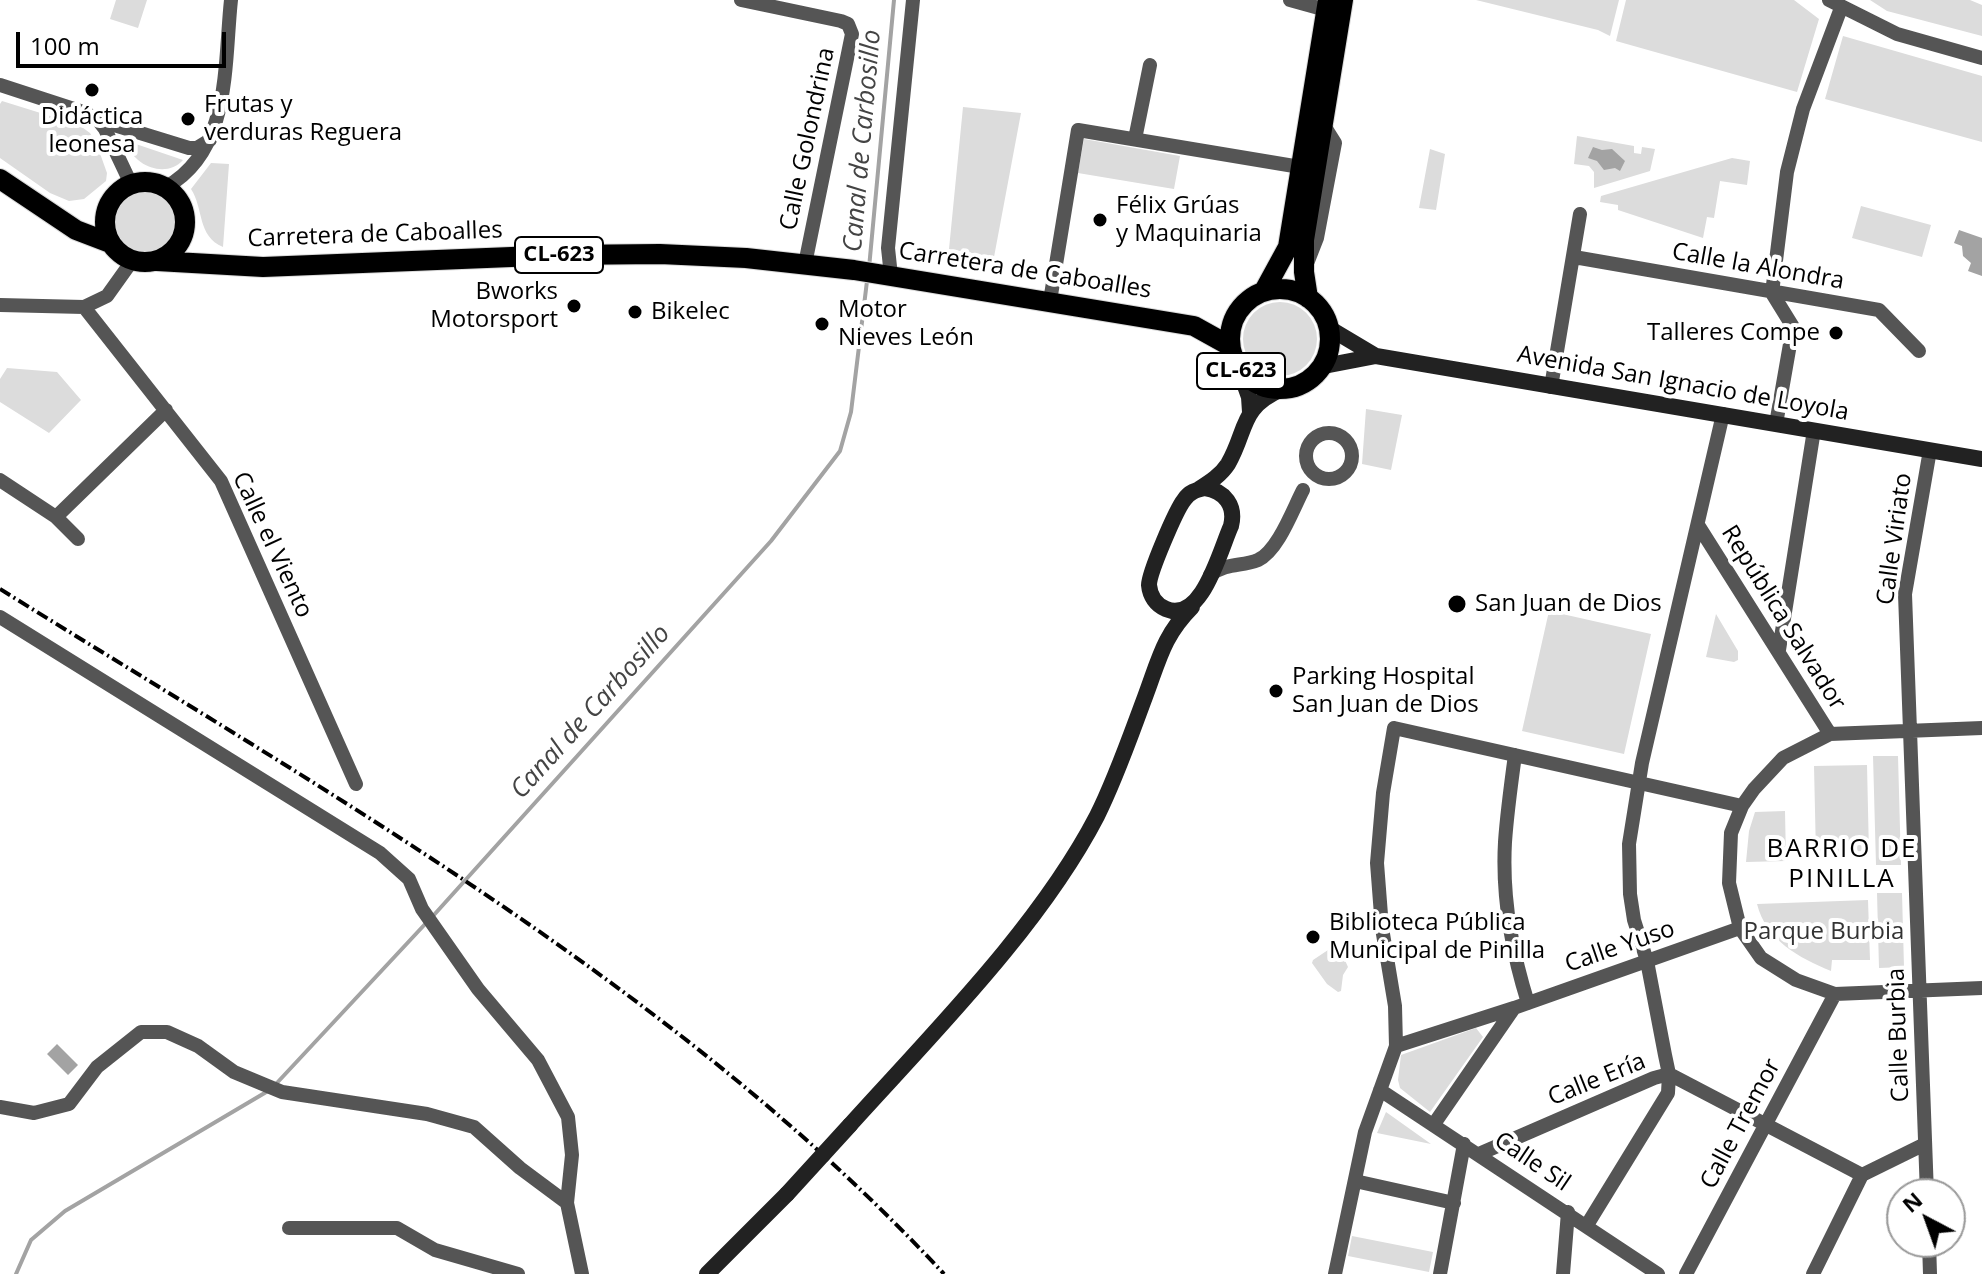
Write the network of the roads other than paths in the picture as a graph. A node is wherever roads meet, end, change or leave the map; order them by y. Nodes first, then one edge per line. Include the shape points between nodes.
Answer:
1 (231, 0) edge
2 (741, 0) edge
3 (791, 0) edge
4 (913, 0) edge
5 (1290, 0) edge
6 (1332, 3) edge
7 (1835, 4) edge
8 (802, 11) junction
9 (1982, 58) edge
10 (1150, 65) dead end
11 (0, 85) edge
12 (1320, 114) junction
13 (98, 120) junction
14 (210, 139) junction
15 (1135, 139) junction
16 (1300, 167) junction
17 (0, 179) edge
18 (131, 184) junction
19 (166, 187) junction
20 (109, 203) junction
21 (1580, 214) dead end
22 (56, 217) junction
23 (185, 226) junction
24 (110, 243) junction
25 (1574, 257) junction
26 (132, 261) junction
27 (157, 261) junction
28 (805, 264) junction
29 (224, 266) junction
30 (885, 275) junction
31 (1264, 291) junction
32 (1772, 293) junction
33 (1308, 298) junction
34 (1050, 301) junction
35 (0, 305) edge
36 (1244, 305) junction
37 (84, 307) junction
38 (1194, 326) junction
39 (1329, 328) junction
40 (1230, 346) junction
41 (1919, 351) dead end
42 (1376, 356) junction
43 (1324, 366) junction
44 (1239, 369) junction
45 (1551, 387) junction
46 (1282, 389) junction
47 (166, 410) junction
48 (1250, 412) junction
49 (1723, 414) junction
50 (1776, 424) junction
51 (1814, 430) junction
52 (1930, 450) junction
53 (1982, 459) edge
54 (1228, 464) junction
55 (1313, 472) dead end
56 (0, 480) edge
57 (1197, 490) junction
58 (1230, 503) junction
59 (56, 517) junction
60 (1698, 525) junction
61 (1227, 536) junction
62 (78, 539) dead end
63 (1252, 561) junction
64 (1210, 575) junction
65 (1156, 603) junction
66 (1192, 607) junction
67 (0, 617) edge
68 (1163, 645) junction
69 (1779, 650) junction
70 (1982, 728) edge
71 (1910, 730) junction
72 (1830, 734) junction
73 (1515, 755) junction
74 (1638, 782) junction
75 (356, 784) dead end
76 (1742, 806) junction
77 (1740, 928) junction
78 (1647, 961) junction
79 (1982, 988) edge
80 (1920, 991) junction
81 (1835, 994) junction
82 (1521, 1006) junction
83 (1396, 1046) junction
84 (1669, 1074) junction
85 (1380, 1090) junction
86 (0, 1107) edge
87 (1434, 1124) junction
88 (1765, 1124) junction
89 (1464, 1144) junction
90 (1925, 1144) junction
91 (1479, 1154) junction
92 (1862, 1175) junction
93 (1926, 1178) edge
94 (1355, 1181) junction
95 (567, 1203) junction
96 (1454, 1203) junction
97 (1568, 1212) junction
98 (1587, 1225) junction
99 (289, 1228) dead end
100 (518, 1274) edge
101 (582, 1274) edge
102 (707, 1274) edge
103 (1335, 1274) edge
104 (1440, 1274) edge
105 (1563, 1274) edge
106 (1658, 1274) edge
107 (1686, 1274) edge
108 (1813, 1274) edge

1 - 14 street via 218,122
2 - 8 street, Calle Golondrina
3 - 8 street, Calle Golondrina
4 - 30 street
5 - 6 street
6 - 12 main road
7 - 9 street via 1897,34
7 - 32 street via 1787,172
8 - 28 street, Calle Golondrina via 848,24 852,34
10 - 15 street
11 - 13 street
12 - 16 main road
12 - 33 main road via 1304,240
13 - 14 street via 189,148
13 - 18 street
14 - 19 street via 187,173
15 - 16 street
15 - 34 street via 1078,130
16 - 31 main road via 1288,247
17 - 22 main road
18 - 19 main road
18 - 20 main road
19 - 23 main road via 181,204
20 - 22 main road via 87,216
20 - 24 main road via 104,224
21 - 25 street
22 - 24 main road
23 - 27 main road via 173,251
23 - 29 main road, Carretera de Caboalles via 196,246
24 - 26 main road
25 - 32 street, Calle la Alondra
25 - 45 street
26 - 27 main road, CL-623
26 - 37 street via 107,296
27 - 29 main road, Carretera de Caboalles / CL-623
28 - 29 main road, Carretera de Caboalles / CL-623 via 660,254
28 - 30 main road, Carretera de Caboalles / CL-623
30 - 34 main road, Carretera de Caboalles / CL-623
31 - 33 main road via 1297,291
31 - 36 main road, CL-623
32 - 41 street, Calle la Alondra via 1879,310
32 - 50 street via 1793,327
33 - 39 main road
34 - 38 main road, Carretera de Caboalles / CL-623
35 - 37 street
36 - 38 main road, CL-623
36 - 40 main road, CL-623 via 1235,318
37 - 47 street, Calle el Viento
38 - 40 main road, Carretera de Caboalles / CL-623
39 - 42 main road
39 - 43 main road
40 - 44 main road, CL-623
42 - 43 main road
42 - 45 main road, Avenida San Ignacio de Loyola
43 - 46 main road, CL-623 via 1297,387
44 - 46 main road, CL-623 via 1266,387
44 - 48 main road
45 - 49 main road, Avenida San Ignacio de Loyola
46 - 48 main road
47 - 59 street
47 - 75 street, Calle el Viento via 221,481
48 - 54 main road
49 - 50 main road, Avenida San Ignacio de Loyola
49 - 60 street, Calle Ería
50 - 51 main road, Avenida San Ignacio de Loyola
51 - 52 main road, Avenida San Ignacio de Loyola
51 - 69 street
52 - 53 main road, Avenida San Ignacio de Loyola
52 - 71 street, Calle Viriato via 1905,594
54 - 57 main road
54 - 58 main road
55 - 63 street via 1272,549
56 - 59 street
57 - 58 main road via 1220,492
57 - 65 main road via 1181,505 1151,574 1149,589
58 - 61 main road via 1233,518
59 - 62 street
60 - 69 street, República Salvador
60 - 74 street, Calle Ería
61 - 63 street via 1231,550
61 - 64 main road
63 - 64 street
64 - 66 main road
65 - 66 main road via 1177,612
65 - 68 main road
66 - 68 main road via 1173,625
67 - 95 street via 380,853 409,879 422,909 478,989 538,1060 568,1117 572,1155
68 - 102 main road, bridge via 1097,817 1060,877 1010,944 850,1125
69 - 72 street, República Salvador
70 - 71 street
71 - 72 street
71 - 80 street, Calle Burbia
72 - 76 street via 1783,758
73 - 74 street
73 - 82 street via 1505,845
73 - 83 street via 1394,728 1377,863
74 - 76 street
74 - 78 street, Calle Ería via 1629,844 1630,894
76 - 77 street via 1731,833 1729,883
77 - 78 street, Calle Yuso
77 - 81 street via 1761,958 1796,980
78 - 82 street, Calle Yuso
78 - 84 street, Calle Ería
79 - 80 street
80 - 81 street
80 - 90 street, Calle Burbia
81 - 88 street, Calle Tremor
82 - 83 street, Calle Yuso
82 - 87 street
83 - 85 street
84 - 88 street
84 - 91 street, Calle Ería
84 - 98 street via 1668,1093
85 - 87 street, Calle Sil
85 - 94 street
86 - 95 street via 34,1113 69,1104 97,1067 141,1032 167,1032 234,1072 282,1092 427,1114 474,1127
87 - 89 street, Calle Sil
88 - 92 street
88 - 107 street, Calle Tremor
89 - 91 street, Calle Sil
89 - 96 street
90 - 92 street
90 - 93 street, Calle Burbia
91 - 97 street, Calle Sil
92 - 108 street
94 - 96 street
94 - 103 street
95 - 101 street
96 - 104 street
97 - 98 street, Calle Sil
97 - 105 street
98 - 106 street, Calle Sil
99 - 100 street via 397,1228 435,1250

